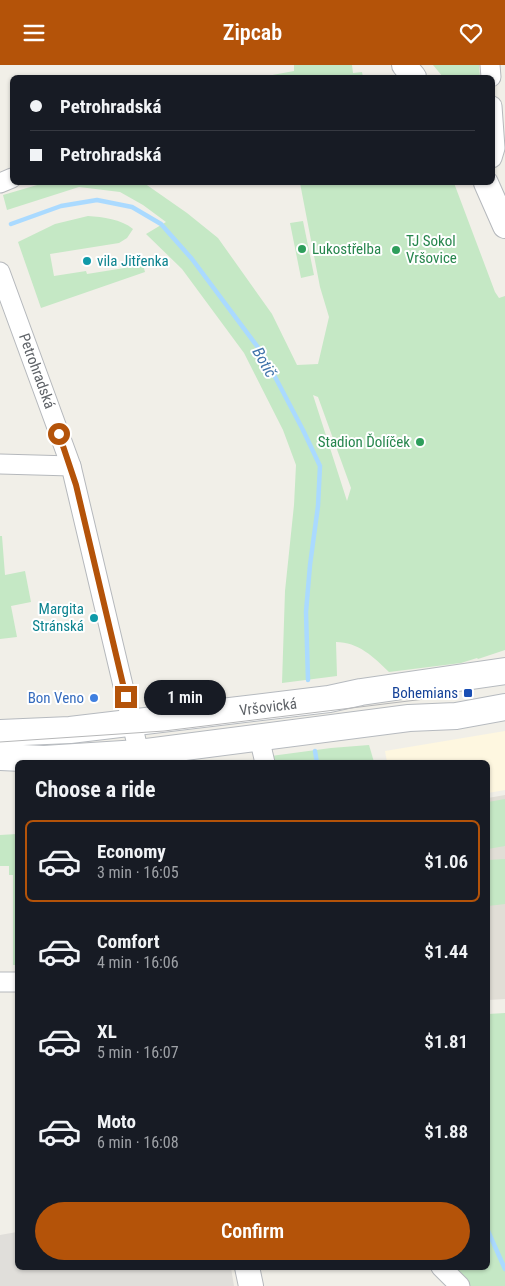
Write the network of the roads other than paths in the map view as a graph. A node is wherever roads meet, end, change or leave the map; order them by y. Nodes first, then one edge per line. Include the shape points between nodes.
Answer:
1 (404, 65) edge
2 (412, 75) edge
3 (487, 185) edge
4 (505, 226) edge
5 (0, 272) edge
6 (0, 464) edge
7 (71, 466) junction
8 (505, 671) edge
9 (505, 707) edge
10 (132, 722) junction
11 (0, 733) edge
12 (259, 737) junction
13 (0, 757) edge
14 (140, 757) edge
15 (264, 760) edge
16 (0, 982) edge
17 (15, 982) edge
18 (248, 1270) edge
19 (444, 1270) edge
20 (251, 1286) edge
21 (460, 1286) edge

1 - 2 street
3 - 4 street
5 - 7 street, Petrohradská
6 - 7 street
7 - 10 street, Petrohradská
8 - 10 main road, Vršovická via 329,699
9 - 12 main road, Vršovická
10 - 11 main road, Vršovická via 70,730
10 - 14 street, Petrohradská
12 - 14 main road, Vršovická
12 - 15 street
13 - 14 main road, Vršovická
16 - 17 street
18 - 20 street
19 - 21 street

